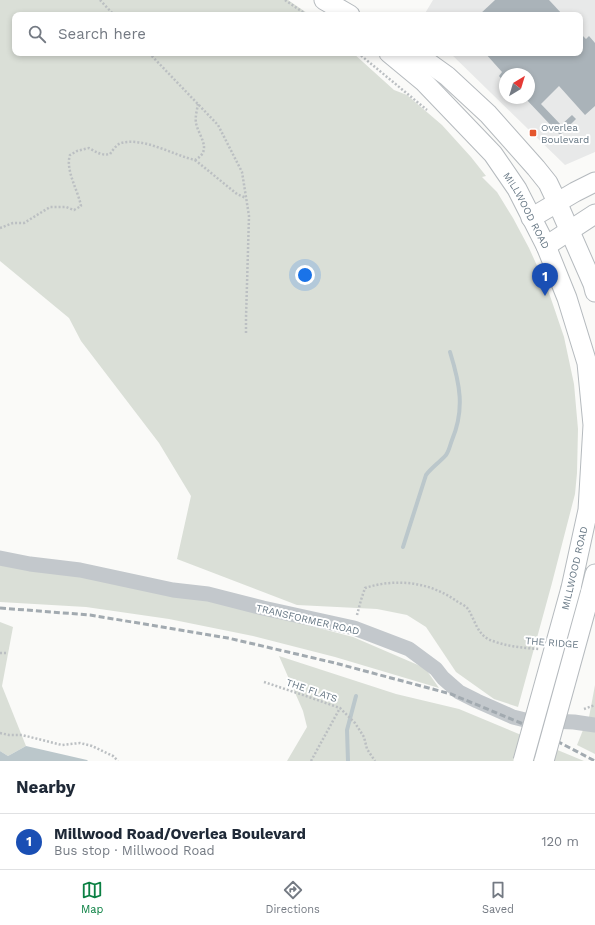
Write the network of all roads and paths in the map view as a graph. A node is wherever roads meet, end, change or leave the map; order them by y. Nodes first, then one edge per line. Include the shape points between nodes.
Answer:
1 (100, 0) edge
2 (285, 0) edge
3 (111, 12) edge
4 (303, 12) edge
5 (152, 56) edge
6 (362, 56) edge
7 (393, 56) edge
8 (419, 56) edge
9 (198, 104) junction
10 (428, 111) dead end
11 (195, 160) junction
12 (595, 182) edge
13 (246, 198) junction
14 (557, 202) junction
15 (595, 214) edge
16 (531, 218) junction
17 (0, 228) edge
18 (569, 230) junction
19 (546, 246) junction
20 (595, 292) edge
21 (246, 333) dead end
22 (0, 558) edge
23 (595, 574) edge
24 (354, 628) junction
25 (543, 650) dead end
26 (0, 653) edge
27 (8, 653) dead end
28 (264, 682) dead end
29 (340, 708) junction
30 (595, 725) edge
31 (0, 733) edge
32 (118, 761) edge
33 (311, 761) edge
34 (375, 761) edge
35 (523, 761) edge
36 (544, 761) edge

1 - 3 path
2 - 4 path
5 - 9 path
6 - 10 path
7 - 16 main road, MILLWOOD ROAD via 424,82 493,154 517,189
8 - 14 main road via 447,76 498,126 548,183
9 - 11 path via 196,124 204,150 201,157
9 - 13 path via 219,125 242,172
11 - 13 path via 237,194
11 - 17 path via 153,145 135,143 121,144 110,154 105,155 89,148 77,150 70,155 68,162 81,206 74,210 50,206 24,223 13,223
12 - 14 main road
13 - 21 path via 249,216
14 - 16 main road
14 - 18 main road
15 - 18 main road
16 - 19 main road, MILLWOOD ROAD
18 - 19 main road
18 - 20 main road
19 - 35 main road, MILLWOOD ROAD, bridge via 567,298 587,363 593,424 588,510 571,588
22 - 24 lane, TRANSFORMER ROAD via 80,570 173,590 208,594
23 - 36 main road, MILLWOOD ROAD, bridge
24 - 25 path, THE RIDGE via 365,588 398,582 419,584 446,594 467,608 479,630 487,638 520,648
24 - 30 lane, TRANSFORMER ROAD via 409,650 436,669 459,692 514,716 525,720
26 - 27 path
28 - 29 path, THE FLATS
29 - 33 path
29 - 34 path, THE FLATS via 355,723
31 - 32 path via 22,735 62,745 80,743 92,746

